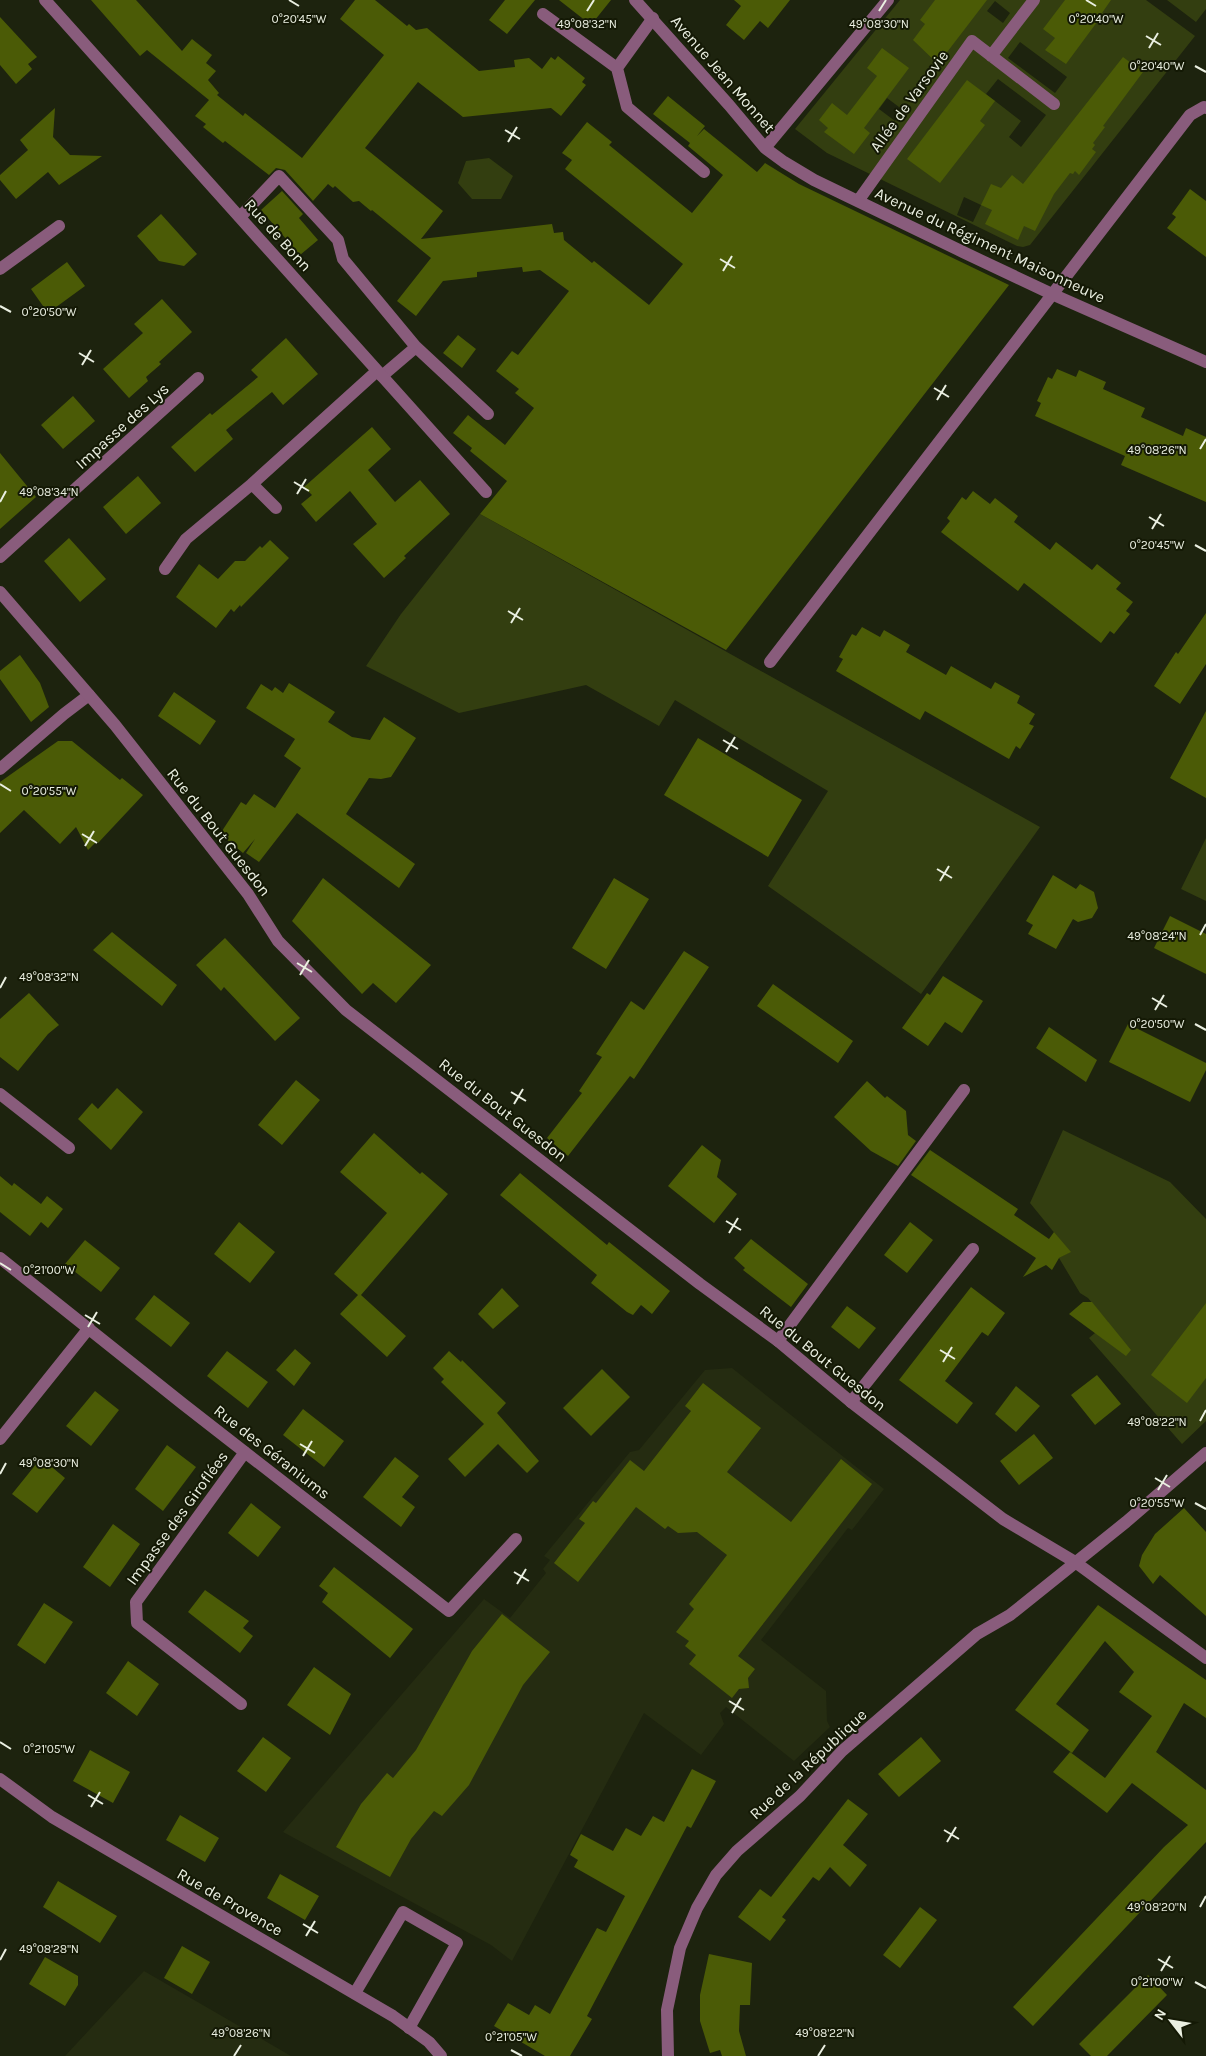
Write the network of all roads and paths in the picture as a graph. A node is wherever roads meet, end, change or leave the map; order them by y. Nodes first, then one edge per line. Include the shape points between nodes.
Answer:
1 (45, 0) edge
2 (634, 0) edge
3 (888, 0) edge
4 (1034, 0) edge
5 (543, 14) dead end
6 (653, 18) junction
7 (991, 56) junction
8 (617, 68) junction
9 (1054, 104) dead end
10 (1206, 108) edge
11 (765, 148) junction
12 (704, 172) dead end
13 (858, 201) junction
14 (240, 217) junction
15 (58, 226) dead end
16 (0, 269) edge
17 (1054, 295) junction
18 (416, 347) junction
19 (1206, 362) edge
20 (379, 373) junction
21 (198, 378) dead end
22 (488, 414) dead end
23 (252, 484) junction
24 (486, 492) dead end
25 (276, 508) dead end
26 (0, 557) edge
27 (165, 569) dead end
28 (0, 592) edge
29 (770, 662) dead end
30 (89, 695) junction
31 (0, 769) edge
32 (964, 1090) dead end
33 (0, 1094) edge
34 (69, 1148) dead end
35 (974, 1249) dead end
36 (0, 1258) edge
37 (89, 1328) junction
38 (778, 1341) junction
39 (851, 1402) junction
40 (0, 1439) edge
41 (245, 1452) junction
42 (1206, 1453) edge
43 (516, 1539) dead end
44 (1075, 1562) junction
45 (1206, 1658) edge
46 (241, 1704) dead end
47 (0, 1779) edge
48 (355, 1993) junction
49 (410, 2028) junction
50 (441, 2056) edge
51 (668, 2056) edge

1 - 14 street, Rue de Bonn
2 - 6 street, Avenue Jean Monnet
3 - 11 street
4 - 7 street
5 - 8 street
6 - 8 street
6 - 11 street, Avenue Jean Monnet
7 - 9 street, Allée de Varsovie
7 - 13 street, Allée de Varsovie via 972,41
8 - 12 street via 627,107
10 - 17 street via 1190,115
11 - 13 street, Avenue du Régiment Maisonneuve via 814,180
13 - 17 street, Avenue du Régiment Maisonneuve
14 - 18 street via 279,176 338,240 343,259
14 - 20 street, Rue de Bonn
15 - 16 street
17 - 19 street, Avenue du Régiment Maisonneuve
17 - 29 street
18 - 20 street
18 - 22 street
20 - 23 street
20 - 24 street, Rue de Bonn
21 - 26 street, Impasse des Lys
23 - 25 street
23 - 27 street via 186,539
28 - 30 street, Rue du Bout Guesdon
30 - 31 street
30 - 38 street, Rue du Bout Guesdon via 248,894 278,941 346,1010
32 - 38 street
33 - 34 street
35 - 39 street
36 - 37 street, Rue des Géraniums
37 - 40 street
37 - 41 street, Rue des Géraniums
38 - 39 street, Rue du Bout Guesdon
39 - 44 street, Rue du Bout Guesdon via 1003,1519
41 - 43 street, Rue des Géraniums via 450,1611
41 - 46 street, Impasse des Giroflées via 136,1602 137,1623
42 - 44 street, Rue de la République
44 - 45 street, Rue du Bout Guesdon
44 - 51 street, Rue de la République via 1010,1615 977,1634 842,1752 800,1796 737,1851 716,1875 680,1948 667,2010
47 - 48 street, Rue de Provence via 52,1817
48 - 49 street, Rue de Provence
48 - 49 street via 403,1912 457,1943
49 - 50 street, Rue de Provence

